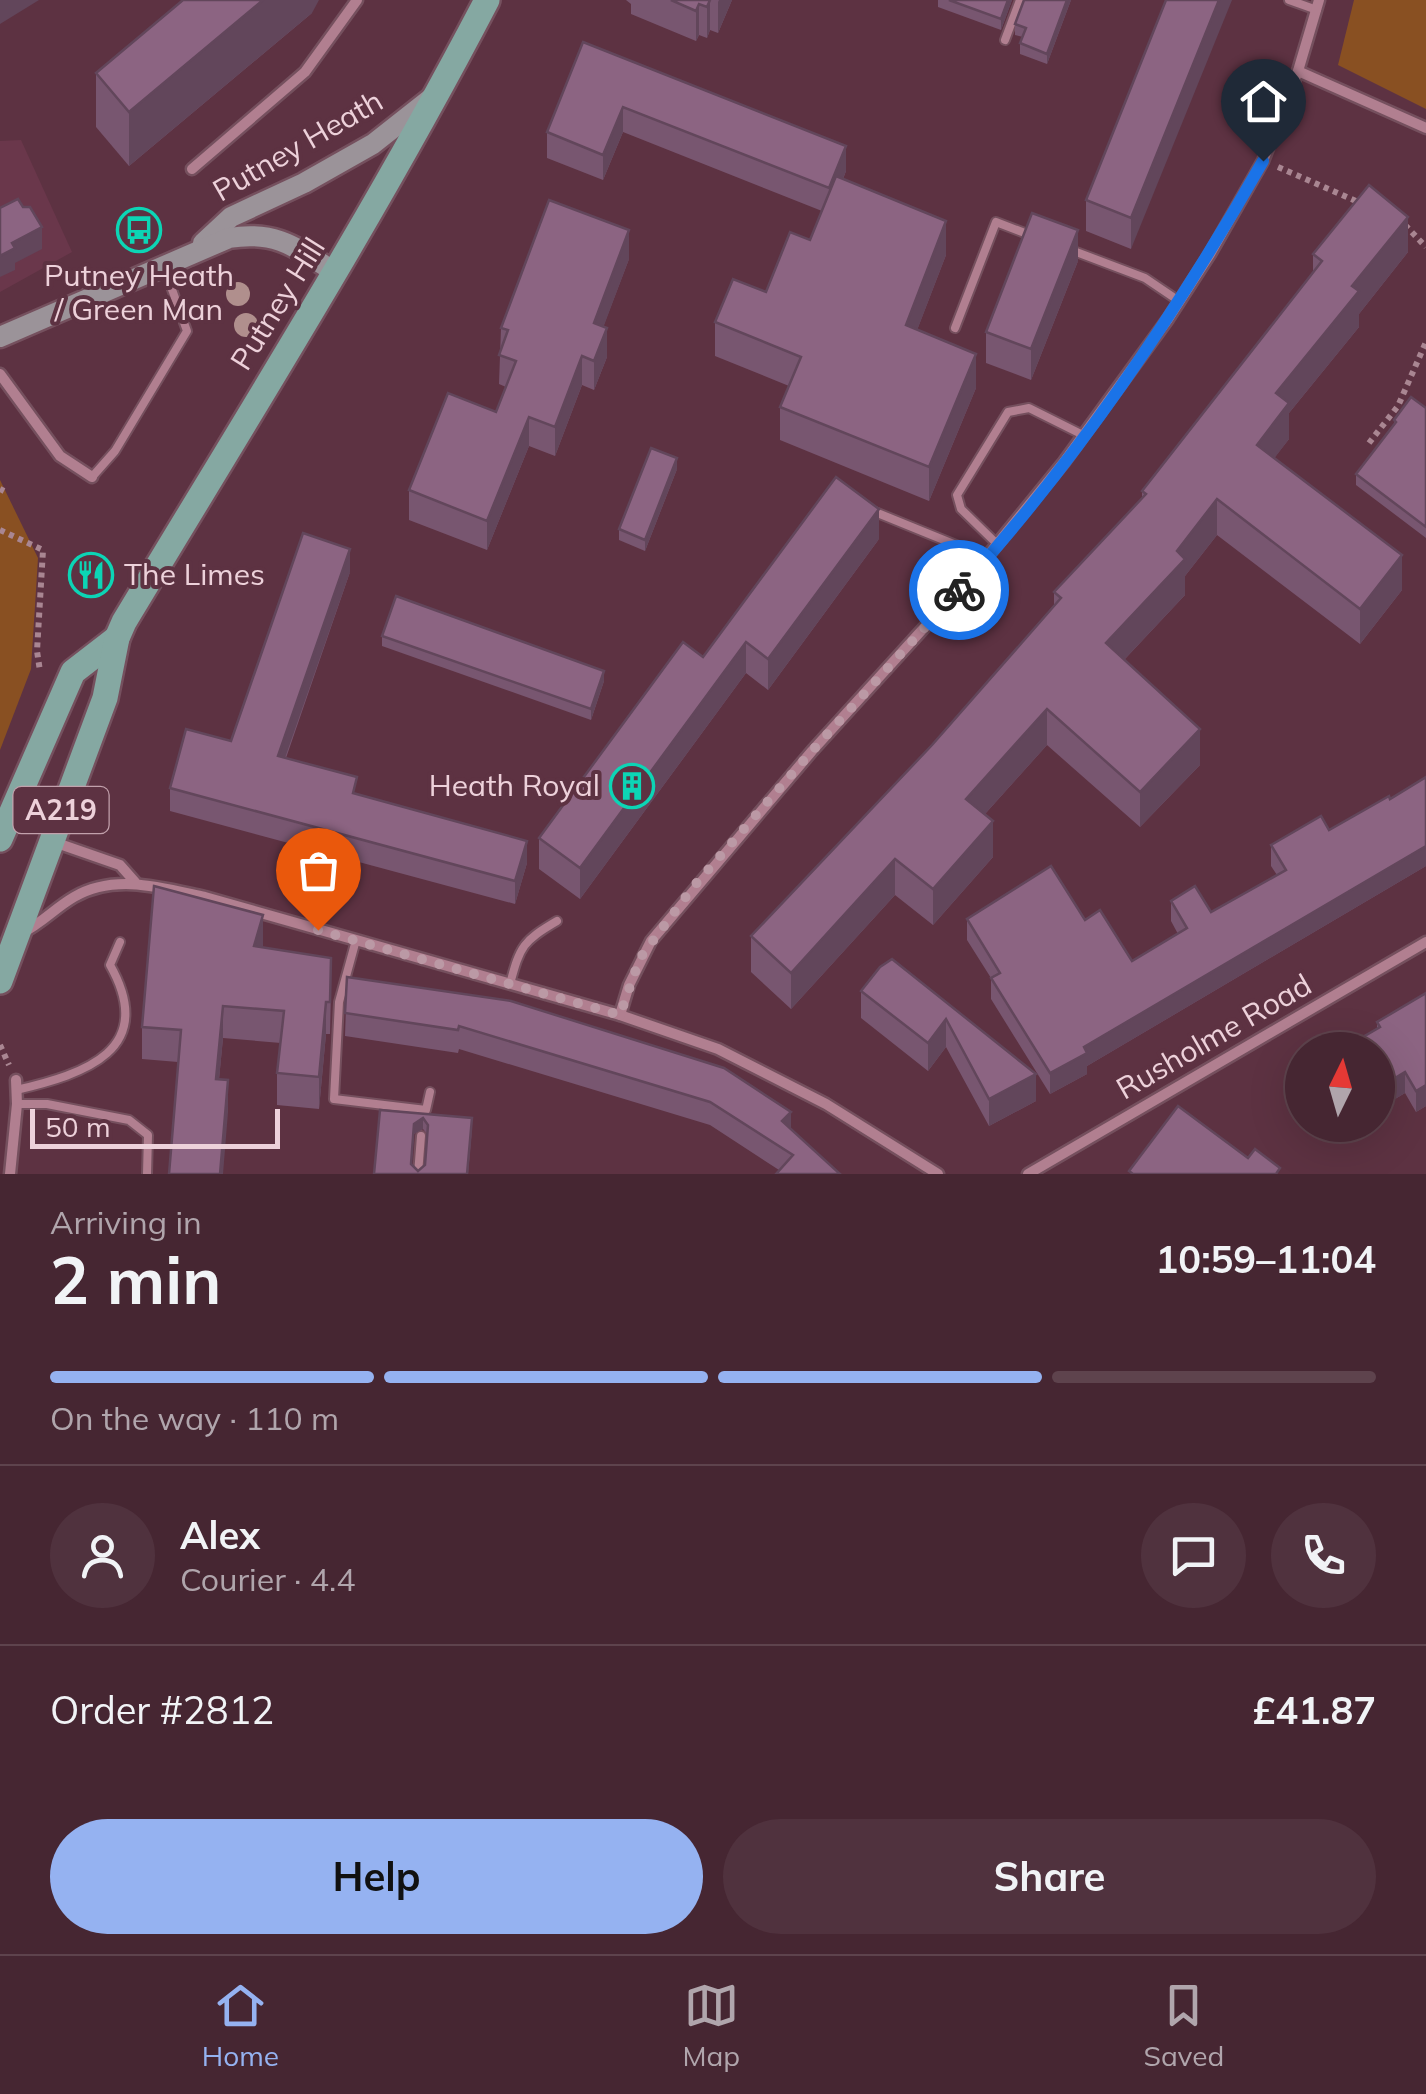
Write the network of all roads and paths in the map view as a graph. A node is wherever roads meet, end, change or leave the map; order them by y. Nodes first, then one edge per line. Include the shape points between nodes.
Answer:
1 (357, 0) edge
2 (488, 0) edge
3 (1020, 0) edge
4 (1289, 0) edge
5 (1318, 5) edge
6 (1005, 40) dead end
7 (1298, 71) junction
8 (438, 92) junction
9 (1426, 128) edge
10 (1263, 161) junction
11 (192, 169) dead end
12 (1372, 208) edge
13 (1400, 222) edge
14 (1033, 236) edge
15 (1052, 243) edge
16 (1426, 247) edge
17 (190, 254) junction
18 (163, 266) junction
19 (336, 273) junction
20 (1179, 301) junction
21 (955, 328) dead end
22 (0, 338) edge
23 (1426, 342) edge
24 (0, 374) edge
25 (1082, 436) junction
26 (1369, 443) dead end
27 (92, 477) joint
28 (875, 512) edge
29 (0, 530) edge
30 (997, 544) junction
31 (980, 566) junction
32 (117, 638) junction
33 (41, 680) dead end
34 (0, 839) edge
35 (50, 841) junction
36 (136, 882) junction
37 (557, 921) dead end
38 (17, 936) junction
39 (356, 940) junction
40 (120, 942) dead end
41 (1426, 942) edge
42 (0, 981) edge
43 (510, 984) junction
44 (620, 1015) junction
45 (16, 1085) joint
46 (430, 1092) dead end
47 (17, 1104) junction
48 (422, 1136) dead end
49 (10, 1174) edge
50 (146, 1174) edge
51 (418, 1174) edge
52 (938, 1174) edge
53 (1028, 1174) edge

1 - 11 street via 305,72
2 - 8 main road, Putney Hill / A219
3 - 6 lane
4 - 5 lane
5 - 7 street
7 - 9 street
7 - 10 street
8 - 17 street, Putney Heath via 356,154 230,217
8 - 19 main road, Putney Hill / A219
10 - 12 path
10 - 20 street
13 - 16 path
14 - 21 lane via 996,222
15 - 20 lane via 1145,278
17 - 18 street, Putney Heath
17 - 19 street, Putney Heath via 229,238 265,236 282,239
18 - 22 street, Putney Heath
18 - 27 lane via 187,331 115,451
19 - 32 main road, Putney Hill / A219
20 - 25 street
23 - 26 path via 1398,406
24 - 27 street via 60,456
25 - 30 street
25 - 30 lane via 1029,408 1008,412 958,494 961,510
28 - 31 lane via 961,547
29 - 33 path via 43,550
30 - 31 street
31 - 44 street via 694,886 640,958
32 - 34 main road, A219 via 73,672
32 - 35 main road, A219 via 105,698
35 - 36 street via 120,866
35 - 38 main road, A219
36 - 38 street via 76,895
36 - 39 street
37 - 43 lane via 520,947
38 - 42 main road, A219
39 - 43 street
39 - 46 lane via 339,1002 334,1099 426,1110
40 - 45 lane via 110,965 126,1002 126,1027 114,1049 62,1080
41 - 53 street, Rusholme Road
43 - 44 street
44 - 52 street via 718,1049 826,1104
45 - 47 street
47 - 49 street
47 - 50 lane via 129,1120 148,1135
48 - 51 lane

